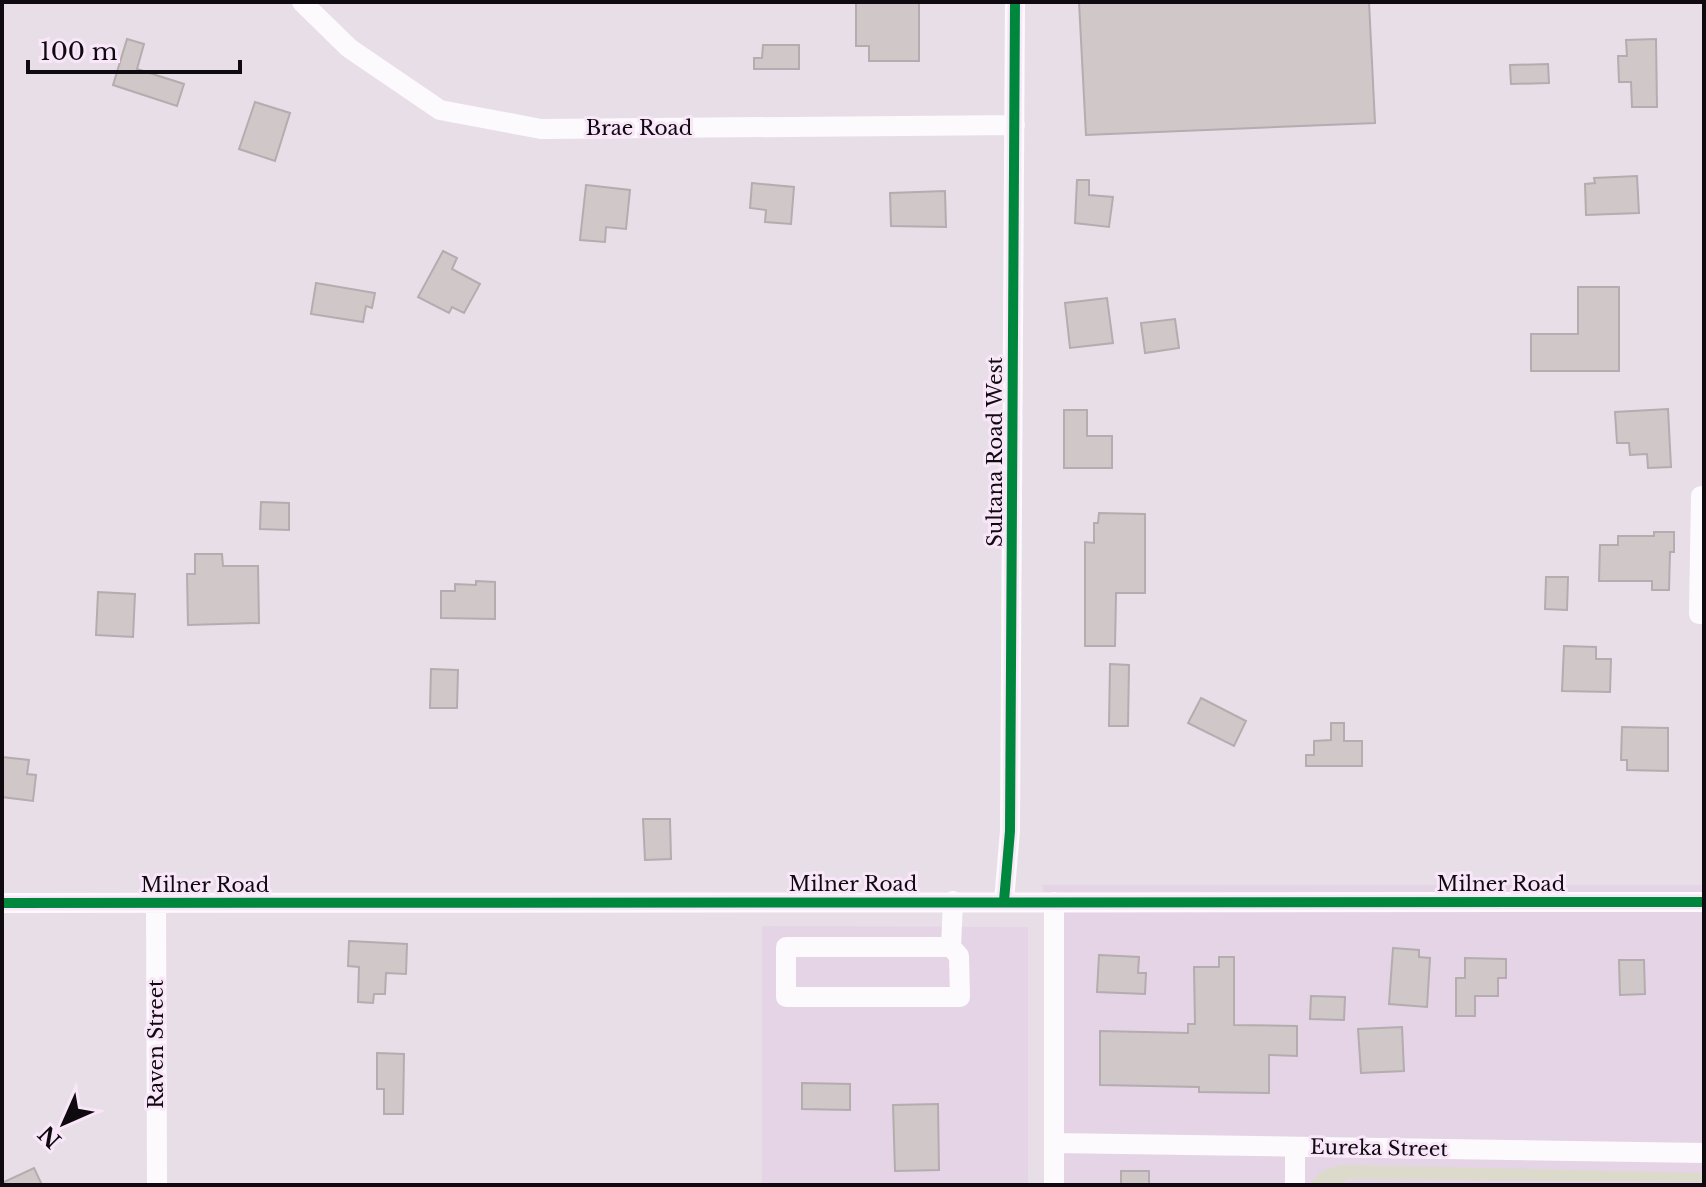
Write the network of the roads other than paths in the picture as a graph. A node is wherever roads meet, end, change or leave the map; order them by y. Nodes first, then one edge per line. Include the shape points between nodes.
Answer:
1 (302, 2) edge
2 (1015, 2) edge
3 (1015, 125) junction
4 (1704, 496) edge
5 (1704, 614) edge
6 (953, 901) junction
7 (1011, 901) junction
8 (1054, 902) junction
9 (1704, 902) edge
10 (2, 903) edge
11 (156, 903) junction
12 (951, 947) junction
13 (1054, 1143) junction
14 (1295, 1147) junction
15 (1704, 1153) edge
16 (157, 1185) edge
17 (1054, 1185) edge
18 (1295, 1185) edge

1 - 3 street, Brae Road via 349,48 440,110 541,129
2 - 3 street, Sultana Road West
3 - 7 street, Sultana Road West
4 - 5 street via 1699,614
6 - 7 street, Milner Road
6 - 11 street, Milner Road
6 - 12 street
7 - 8 street, Milner Road
8 - 9 street, Milner Road
8 - 13 street
10 - 11 street, Milner Road
11 - 16 street, Raven Street
12 - 12 street via 786,947 786,997 960,997 959,956
13 - 14 street, Eureka Street
13 - 17 street
14 - 15 street, Eureka Street
14 - 18 street

